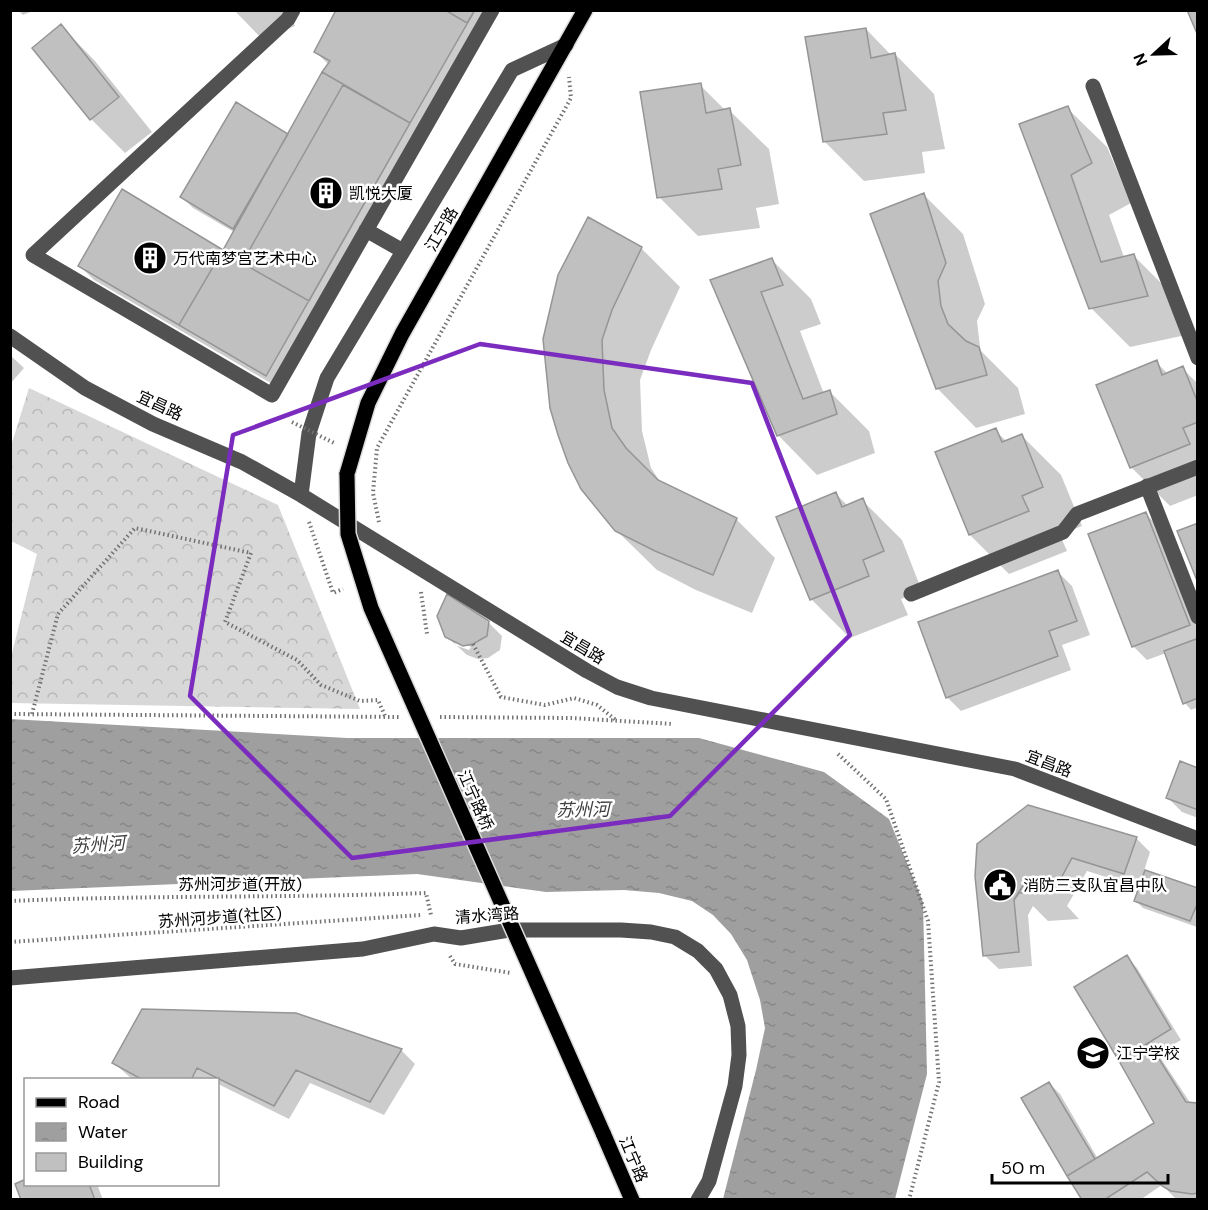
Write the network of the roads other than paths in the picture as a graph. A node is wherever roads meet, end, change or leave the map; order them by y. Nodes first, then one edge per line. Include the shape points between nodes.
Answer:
1 (293, 10) edge
2 (492, 10) edge
3 (585, 10) edge
4 (566, 45) junction
5 (1093, 86) dead end
6 (366, 230) junction
7 (403, 251) junction
8 (10, 336) edge
9 (1197, 358) edge
10 (1197, 468) edge
11 (347, 474) joint
12 (1147, 486) junction
13 (301, 495) junction
14 (911, 594) dead end
15 (1197, 617) edge
16 (1197, 839) edge
17 (10, 978) edge
18 (603, 1133) joint
19 (632, 1200) edge
20 (698, 1200) edge

1 - 6 street via 288,19 33,255 272,394
2 - 6 street
3 - 4 main road, 江宁路
4 - 7 street via 513,70
4 - 11 main road, 江宁路 via 402,334 368,403
5 - 9 street
6 - 7 street
7 - 13 street via 327,378 309,433
8 - 13 street, 宜昌路 via 85,388 153,424 242,462
10 - 12 street
11 - 18 main road, 江宁路桥, bridge via 348,534 371,608
12 - 14 street via 1077,514 1063,532
12 - 15 street
13 - 16 street, 宜昌路 via 617,687 651,698 1015,769
17 - 20 street, 清水湾路 via 363,949 434,934 461,938 510,930 631,931 675,937 698,951 716,969 730,995 738,1026 735,1086 709,1181
18 - 19 main road, 江宁路

